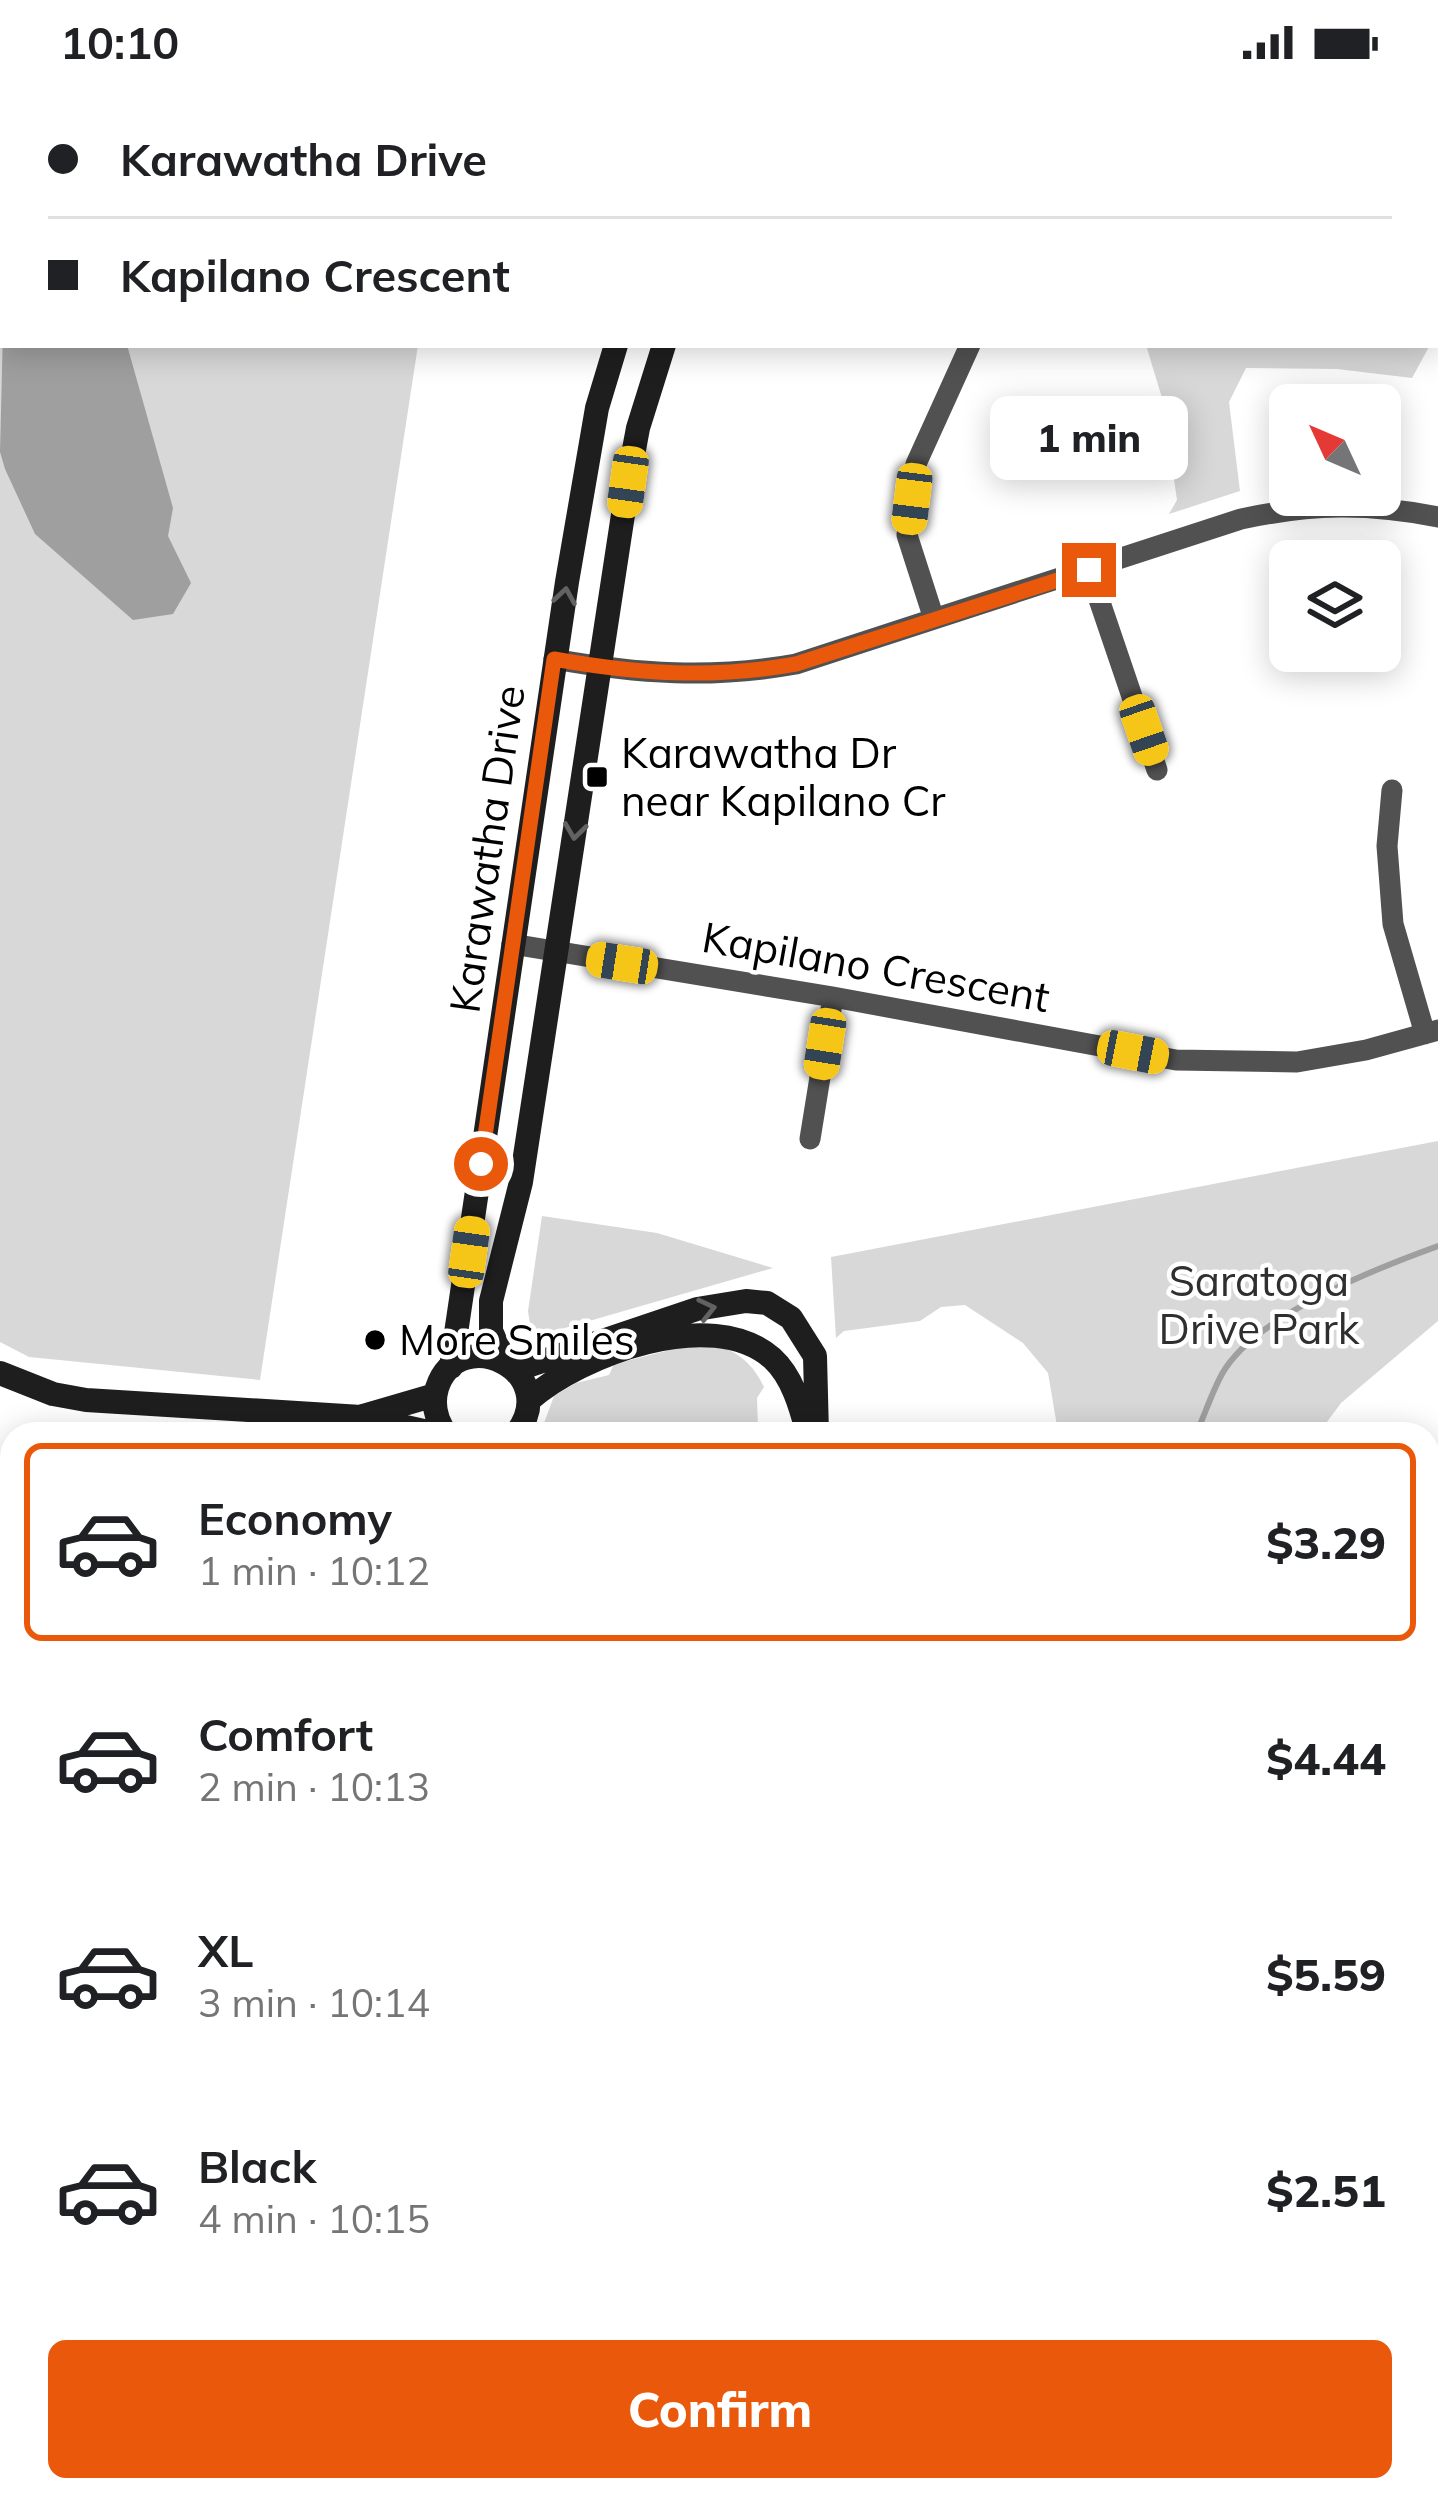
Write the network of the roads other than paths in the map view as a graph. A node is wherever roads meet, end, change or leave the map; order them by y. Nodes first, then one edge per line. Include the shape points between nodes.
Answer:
1 (615, 348) edge
2 (663, 348) edge
3 (969, 348) edge
4 (1438, 517) edge
5 (1089, 570) junction
6 (934, 619) junction
7 (554, 659) junction
8 (600, 667) junction
9 (1157, 770) dead end
10 (1392, 790) dead end
11 (512, 944) junction
12 (557, 952) junction
13 (832, 997) junction
14 (1431, 1032) edge
15 (810, 1139) dead end
16 (510, 1366) junction
17 (451, 1367) junction
18 (0, 1373) edge
19 (435, 1395) junction
20 (529, 1400) junction
21 (361, 1417) junction
22 (385, 1422) edge
23 (438, 1422) edge
24 (523, 1422) edge
25 (807, 1422) edge
26 (812, 1422) edge

7 -> 1 main road, Karawatha Drive
2 - 8 main road, Karawatha Drive via 638,428
3 - 6 street via 916,464 907,535
4 - 5 street via 1302,506
5 - 6 street
5 - 9 street
6 - 8 street via 760,670 693,675
7 - 8 street
7 - 11 main road, Karawatha Drive
8 -> 12 main road, Karawatha Drive
10 - 14 street via 1393,925
11 - 12 street, Kapilano Crescent
11 - 17 main road, Karawatha Drive
12 - 13 street, Kapilano Crescent
12 - 16 main road, Karawatha Drive via 521,1182 491,1300 491,1331
13 - 14 street, Kapilano Crescent via 1222,1064 1297,1062
13 - 15 street
16 - 17 main road via 477,1356
16 - 20 main road, Karawatha Drive
16 -> 26 main road via 746,1300 791,1318 815,1356
17 - 19 main road
18 - 21 main road via 86,1400
19 - 21 main road
19 - 23 main road
20 - 24 main road
20 - 25 main road via 610,1352 689,1335 724,1337 772,1358
21 - 22 main road

